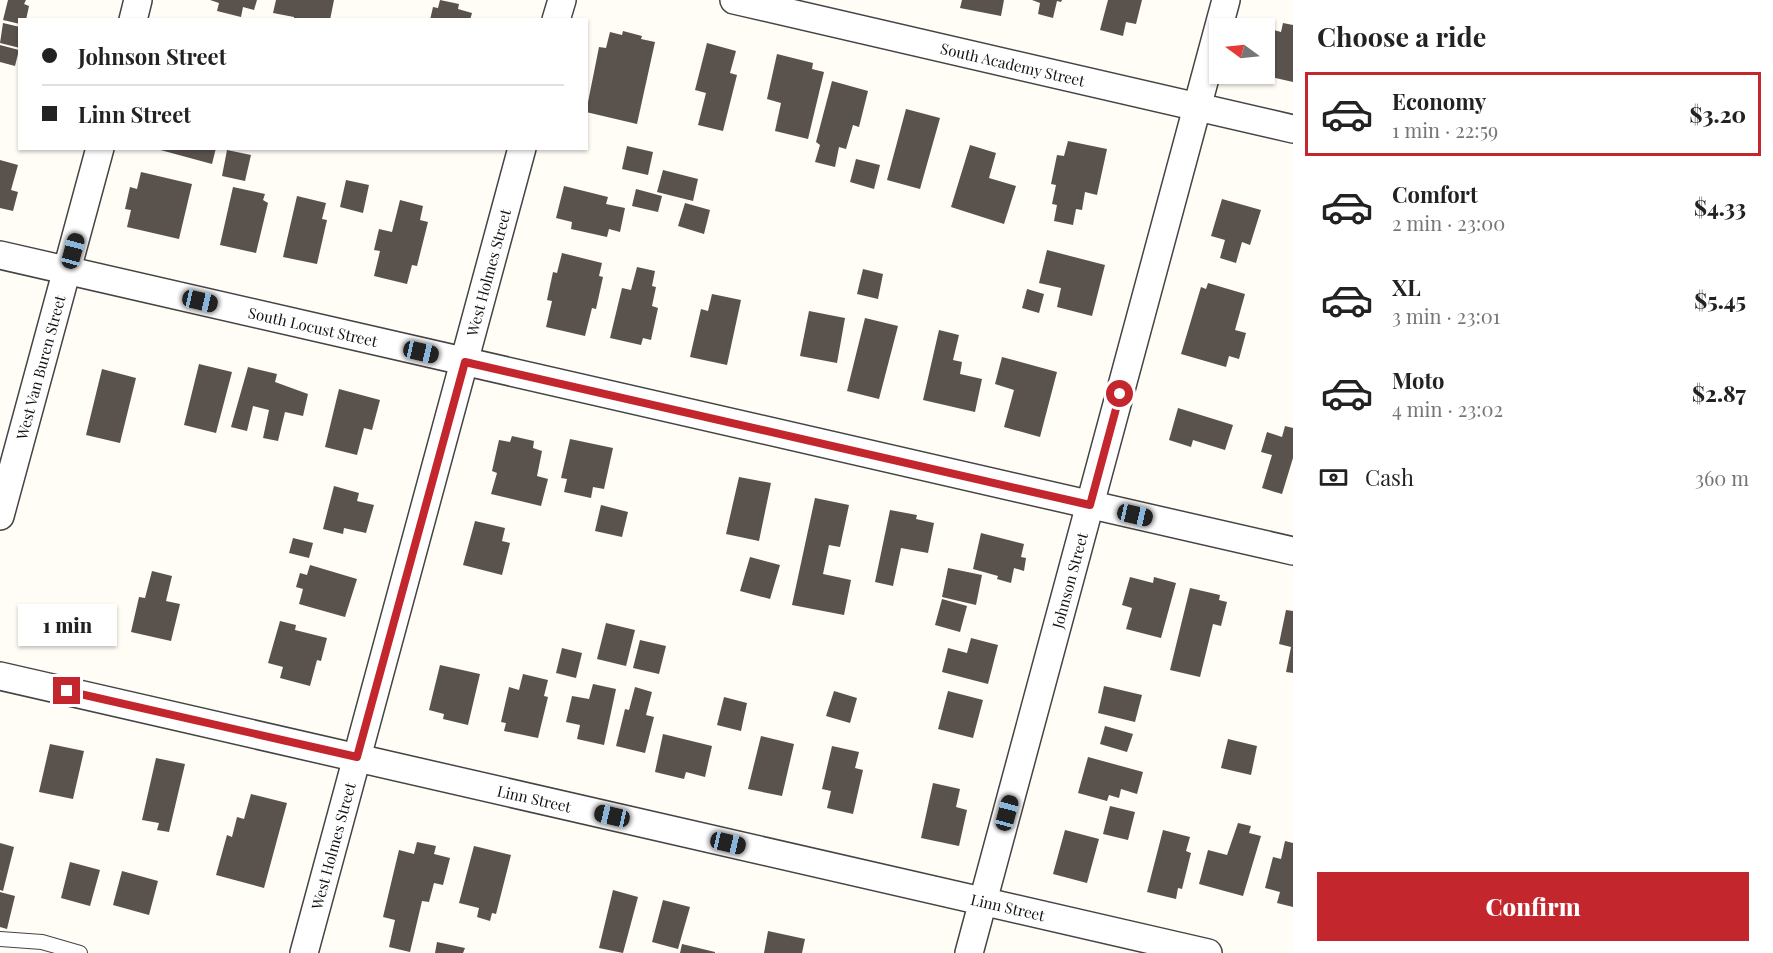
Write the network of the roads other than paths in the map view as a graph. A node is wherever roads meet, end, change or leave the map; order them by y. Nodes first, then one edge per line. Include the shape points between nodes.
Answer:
1 (138, 0) edge
2 (561, 0) edge
3 (734, 0) edge
4 (1226, 0) edge
5 (134, 18) edge
6 (556, 18) edge
7 (1197, 108) junction
8 (1293, 129) edge
9 (99, 150) edge
10 (521, 150) edge
11 (0, 255) edge
12 (68, 271) junction
13 (465, 362) junction
14 (1090, 505) junction
15 (0, 516) edge
16 (1293, 551) edge
17 (0, 676) edge
18 (357, 757) junction
19 (983, 901) junction
20 (0, 939) edge
21 (80, 953) edge
22 (304, 953) edge
23 (969, 953) edge
24 (1208, 953) edge

1 - 5 street
2 - 6 street
3 - 7 street, South Academy Street
4 - 7 street, Johnson Street
7 - 8 street, South Academy Street
7 - 14 street, Johnson Street
9 - 12 street, West Van Buren Street
10 - 13 street, West Holmes Street
11 - 12 street, South Locust Street
12 - 13 street, South Locust Street
12 - 15 street, West Van Buren Street
13 - 14 street, South Locust Street
13 - 18 street, West Holmes Street
14 - 16 street, South Locust Street
14 - 19 street, Johnson Street
17 - 18 street, Linn Street
18 - 19 street, Linn Street
18 - 22 street, West Holmes Street
19 - 23 street, Johnson Street
19 - 24 street, Linn Street
20 - 21 lane via 42,942

